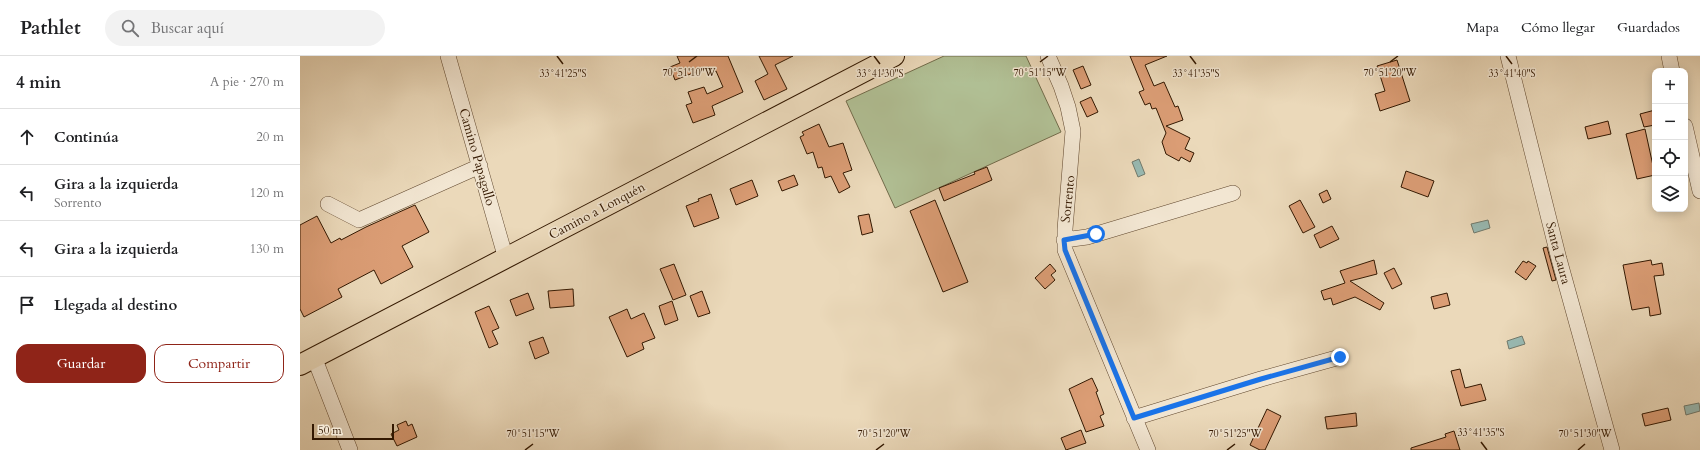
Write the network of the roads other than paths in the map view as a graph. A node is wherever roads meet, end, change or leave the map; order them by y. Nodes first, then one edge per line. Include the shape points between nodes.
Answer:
1 (448, 56) edge
2 (894, 56) edge
3 (1048, 56) edge
4 (1508, 56) edge
5 (1669, 56) edge
6 (1671, 68) edge
7 (1688, 139) edge
8 (480, 166) junction
9 (1700, 191) edge
10 (1233, 193) dead end
11 (328, 204) dead end
12 (1064, 240) junction
13 (506, 258) junction
14 (1340, 357) dead end
15 (307, 361) edge
16 (1134, 418) junction
17 (350, 450) edge
18 (1148, 450) edge
19 (1612, 450) edge

1 - 8 street, Camino Papagallo
2 - 13 main road, Camino a Lonquén
3 - 12 street, Sorrento via 1068,107 1073,132
4 - 19 street, Santa Laura via 1559,259
5 - 6 street
7 - 9 street
8 - 11 street via 359,220
8 - 13 street, Camino Papagallo
10 - 12 street via 1091,236
12 - 16 street, Sorrento via 1068,259
13 - 15 main road, Camino a Lonquén
14 - 16 street
15 - 17 street
16 - 18 street, Sorrento

